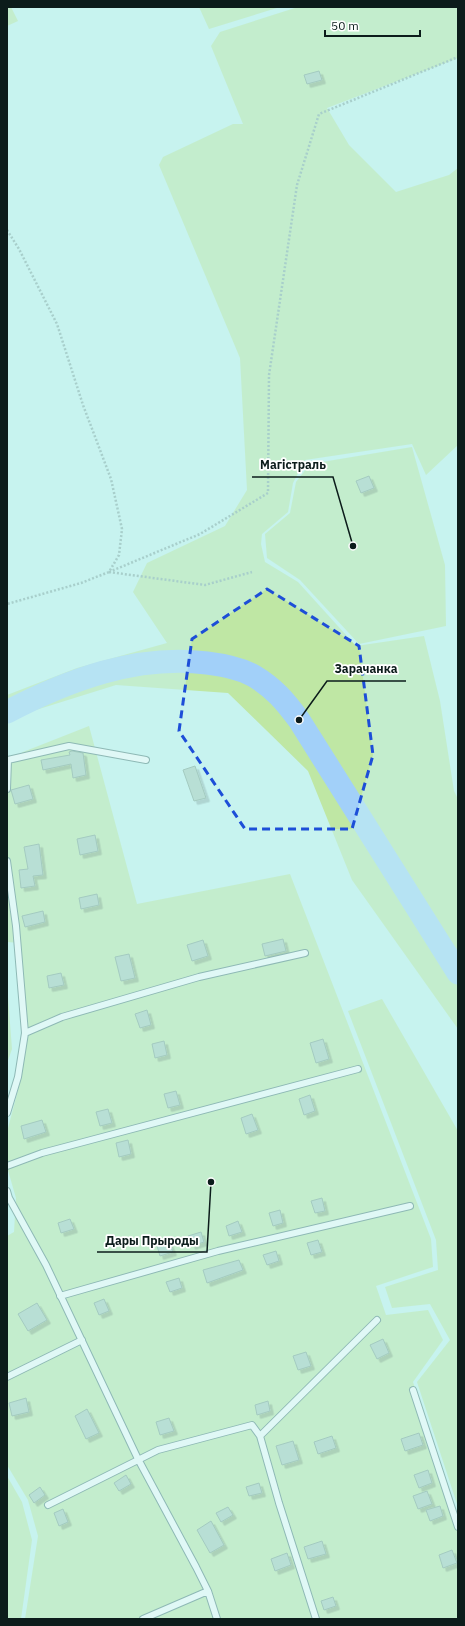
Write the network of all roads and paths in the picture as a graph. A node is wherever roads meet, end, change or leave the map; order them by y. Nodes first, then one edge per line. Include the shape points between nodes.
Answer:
1 (458, 58) edge
2 (7, 230) edge
3 (109, 572) junction
4 (252, 572) dead end
5 (7, 604) edge
6 (146, 760) dead end
7 (7, 789) edge
8 (7, 861) edge
9 (305, 953) dead end
10 (25, 1034) junction
11 (358, 1069) dead end
12 (7, 1113) edge
13 (7, 1166) edge
14 (7, 1191) edge
15 (410, 1206) dead end
16 (60, 1296) junction
17 (377, 1320) dead end
18 (82, 1340) junction
19 (7, 1377) edge
20 (413, 1390) dead end
21 (260, 1436) junction
22 (138, 1458) junction
23 (48, 1505) dead end
24 (458, 1527) edge
25 (208, 1591) junction
26 (144, 1619) edge
27 (217, 1619) edge
28 (316, 1619) edge

1 - 3 path via 319,114 297,185 269,375 268,493 200,534
2 - 3 path via 57,324 83,405 111,479 122,528 120,555
3 - 4 path via 205,585
3 - 5 path via 81,583
6 - 7 lane via 69,746 8,760
8 - 10 lane via 16,926
9 - 10 lane via 200,977 62,1017
10 - 12 lane via 18,1077
11 - 13 lane via 42,1153
14 - 16 lane
15 - 16 lane via 218,1251
16 - 18 lane
17 - 21 lane
18 - 19 lane
18 - 22 lane
20 - 24 lane
21 - 22 lane via 252,1425 158,1450
21 - 28 lane
22 - 23 lane
22 - 25 lane
25 - 26 lane
25 - 27 lane

